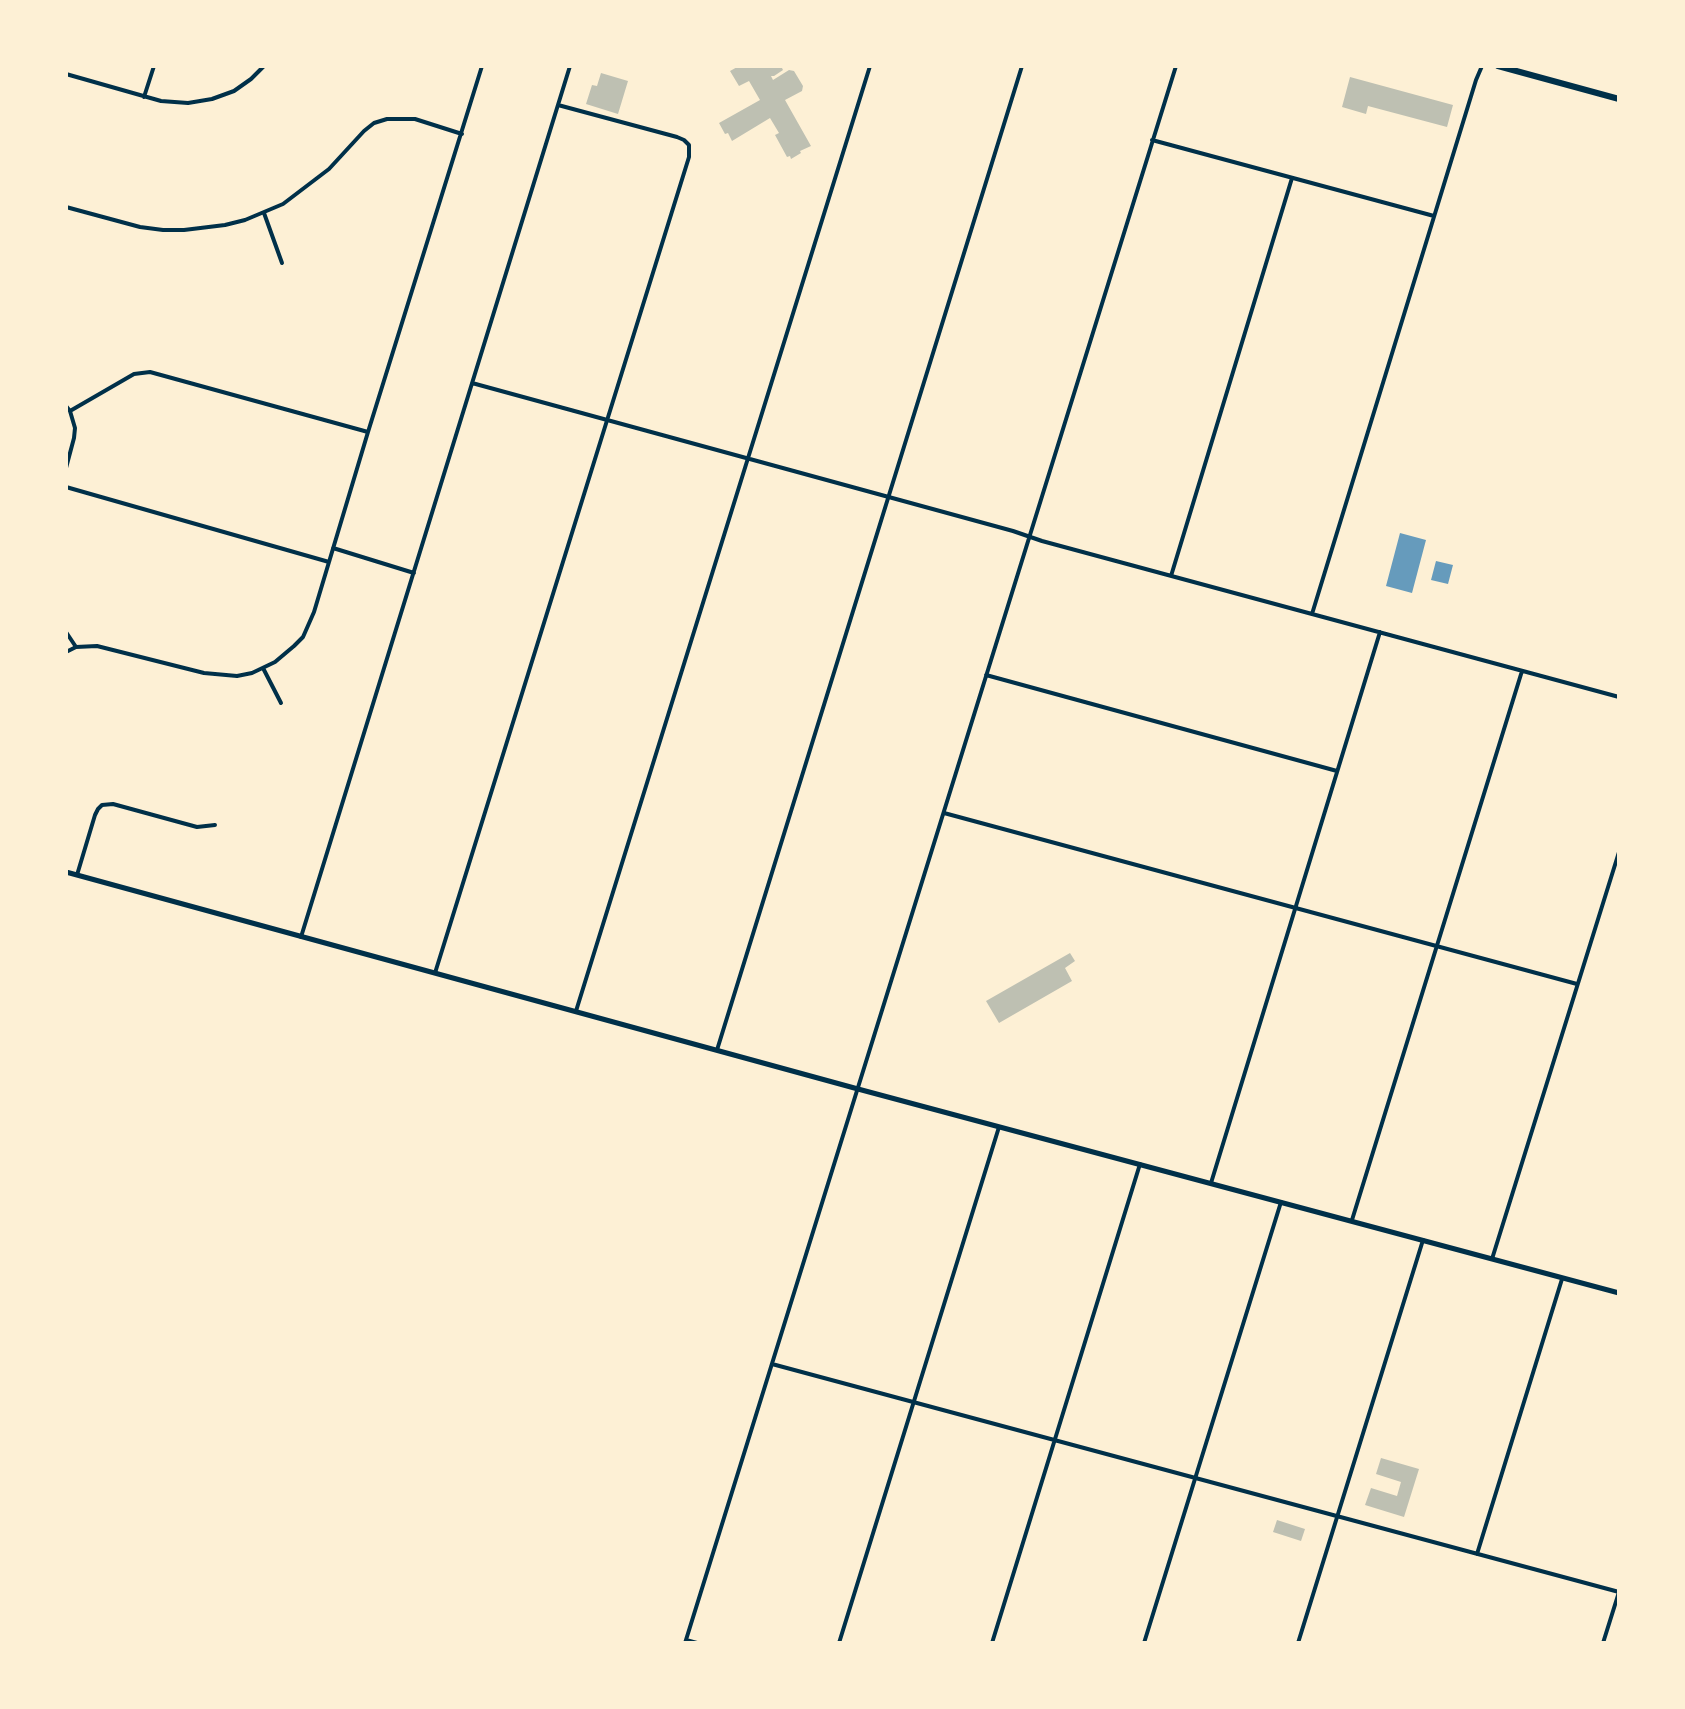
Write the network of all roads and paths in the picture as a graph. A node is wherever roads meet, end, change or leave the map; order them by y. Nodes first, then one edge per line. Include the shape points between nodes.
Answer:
1 (154, 66) edge
2 (264, 66) edge
3 (482, 66) edge
4 (570, 66) edge
5 (870, 66) edge
6 (1022, 66) edge
7 (1176, 66) edge
8 (1482, 66) edge
9 (1498, 66) edge
10 (66, 74) edge
11 (144, 97) junction
12 (1619, 99) edge
13 (558, 105) junction
14 (462, 134) junction
15 (1152, 140) junction
16 (1292, 178) junction
17 (66, 207) edge
18 (264, 213) junction
19 (1434, 216) junction
20 (282, 263) dead end
21 (472, 383) junction
22 (68, 409) edge
23 (607, 420) junction
24 (368, 432) junction
25 (748, 459) junction
26 (66, 468) edge
27 (66, 487) edge
28 (888, 497) junction
29 (1029, 536) junction
30 (333, 548) junction
31 (329, 562) junction
32 (414, 573) junction
33 (1171, 576) junction
34 (1312, 614) junction
35 (66, 632) edge
36 (1380, 632) junction
37 (76, 647) junction
38 (66, 652) edge
39 (263, 668) junction
40 (1522, 671) junction
41 (986, 675) junction
42 (1619, 697) edge
43 (281, 703) dead end
44 (1337, 771) junction
45 (944, 813) junction
46 (215, 825) dead end
47 (1619, 852) edge
48 (66, 872) edge
49 (77, 875) junction
50 (1295, 909) junction
51 (301, 937) junction
52 (1437, 946) junction
53 (435, 973) junction
54 (1577, 984) junction
55 (576, 1011) junction
56 (717, 1050) junction
57 (858, 1089) junction
58 (999, 1127) junction
59 (1140, 1164) junction
60 (1211, 1183) junction
61 (1281, 1202) junction
62 (1352, 1220) junction
63 (1423, 1240) junction
64 (1492, 1259) junction
65 (1562, 1279) junction
66 (1619, 1293) edge
67 (772, 1364) junction
68 (914, 1402) junction
69 (1055, 1440) junction
70 (1195, 1478) junction
71 (1337, 1516) junction
72 (1477, 1554) junction
73 (1619, 1592) edge
74 (686, 1642) edge
75 (697, 1643) edge
76 (839, 1643) edge
77 (992, 1643) edge
78 (1144, 1643) edge
79 (1298, 1643) edge
80 (1603, 1643) edge

1 - 11 street
2 - 11 street via 242,85 201,102
3 - 14 street
4 - 13 street
5 - 25 street
6 - 28 street
7 - 15 street
8 - 19 street
9 - 12 main road
10 - 11 street
13 - 21 street
13 - 23 street via 677,137 689,145
14 - 18 street via 415,119 374,123 314,182
14 - 24 street
15 - 16 street
15 - 29 street
16 - 19 street
16 - 33 street
17 - 18 street via 163,230 225,225
18 - 20 street
19 - 34 street
21 - 23 street
21 - 32 street
22 - 24 street via 134,374 150,372
22 - 26 street via 75,428
23 - 25 street
23 - 53 street
24 - 30 street
25 - 28 street
25 - 55 street
27 - 31 street
28 - 29 street
28 - 56 street
29 - 33 street
29 - 41 street
30 - 31 street
30 - 32 street
31 - 39 street via 303,637
32 - 51 street
33 - 34 street
34 - 36 street
35 - 37 street
36 - 40 street
36 - 44 street
37 - 38 street
37 - 39 street via 106,647 221,676
39 - 43 street
40 - 42 street
40 - 52 street
41 - 44 street
41 - 45 street
44 - 50 street
45 - 50 street
45 - 57 street
46 - 49 street via 197,827 102,805
47 - 54 street
48 - 49 street
49 - 51 street
50 - 52 street
50 - 60 street
51 - 53 street
52 - 54 street
52 - 62 street
53 - 55 street
54 - 64 street
55 - 56 street
56 - 57 street
57 - 58 street
57 - 67 street
58 - 59 street
58 - 68 street
59 - 60 street
59 - 69 street
60 - 61 street
61 - 62 street
61 - 70 street
62 - 63 street
63 - 64 street
63 - 71 street
64 - 65 street
65 - 66 street
65 - 72 street
67 - 68 street
67 - 74 street
68 - 69 street
68 - 76 street
69 - 70 street
69 - 77 street
70 - 71 street
70 - 78 street
71 - 72 street
71 - 79 street
72 - 73 street
73 - 80 street
74 - 75 street

